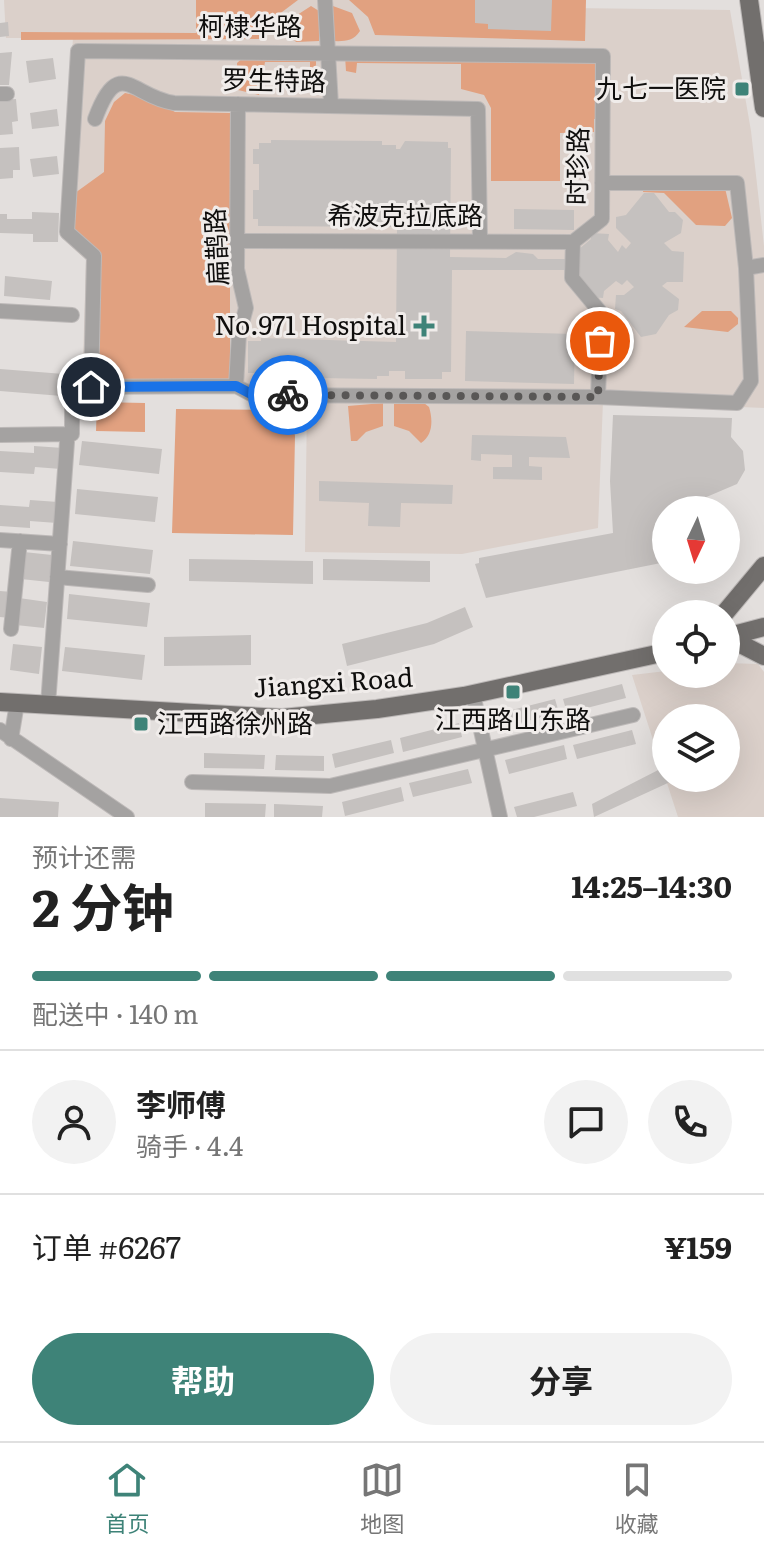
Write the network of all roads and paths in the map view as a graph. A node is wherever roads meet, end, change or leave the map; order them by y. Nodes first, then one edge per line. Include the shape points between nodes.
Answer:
1 (325, 0) edge
2 (749, 0) edge
3 (328, 52) junction
4 (603, 56) joint
5 (238, 104) junction
6 (331, 105) junction
7 (764, 108) edge
8 (95, 119) dead end
9 (602, 183) junction
10 (480, 240) junction
11 (238, 241) junction
12 (573, 242) junction
13 (764, 265) edge
14 (746, 268) junction
15 (0, 311) edge
16 (72, 315) dead end
17 (236, 386) junction
18 (91, 387) junction
19 (598, 397) junction
20 (0, 435) edge
21 (67, 442) dead end
22 (0, 540) edge
23 (20, 541) junction
24 (60, 544) junction
25 (764, 566) edge
26 (57, 577) junction
27 (148, 585) dead end
28 (736, 600) edge
29 (764, 627) edge
30 (11, 629) dead end
31 (740, 633) edge
32 (740, 644) edge
33 (652, 655) edge
34 (764, 656) edge
35 (473, 694) junction
36 (8, 702) edge
37 (48, 705) junction
38 (633, 715) dead end
39 (5, 735) edge
40 (485, 750) junction
41 (192, 782) dead end
42 (127, 817) edge
43 (500, 817) edge

1 - 3 street
2 - 7 main road
3 - 4 street, 柯棣华路
3 - 6 street
3 - 18 street, 柯棣华路 via 78,51 67,232 94,256
4 - 9 street, 时珍路
5 - 6 street, 罗生特路
5 - 8 street, 罗生特路 via 163,102 130,82 119,83 107,90
5 - 11 street, 扁鹊路
6 - 10 street, 罗生特路 via 478,109
9 - 12 street, 时珍路 via 602,219
9 - 14 street via 737,183
10 - 11 street, 希波克拉底路
10 - 12 street, 希波克拉底路
11 - 17 street, 扁鹊路 via 237,269 246,308
12 - 19 street, 时珍路 via 572,278 601,313
13 - 14 street
14 - 19 street via 751,381 737,403
15 - 16 street
17 - 18 street
17 - 19 street via 253,395
18 - 20 street via 72,387 72,434
21 - 24 street
22 - 23 street
23 - 24 street
23 - 30 street
24 - 26 street
25 - 28 main road
26 - 27 street
26 - 37 street
29 - 31 main road
32 - 34 main road
33 - 35 main road, Jiangxi Road
35 - 37 main road, Jiangxi Road via 282,718
35 - 40 street
36 - 37 main road, Jiangxi Road
36 - 39 street
38 - 40 street
39 - 42 street
40 - 41 street via 330,786
40 - 43 street

